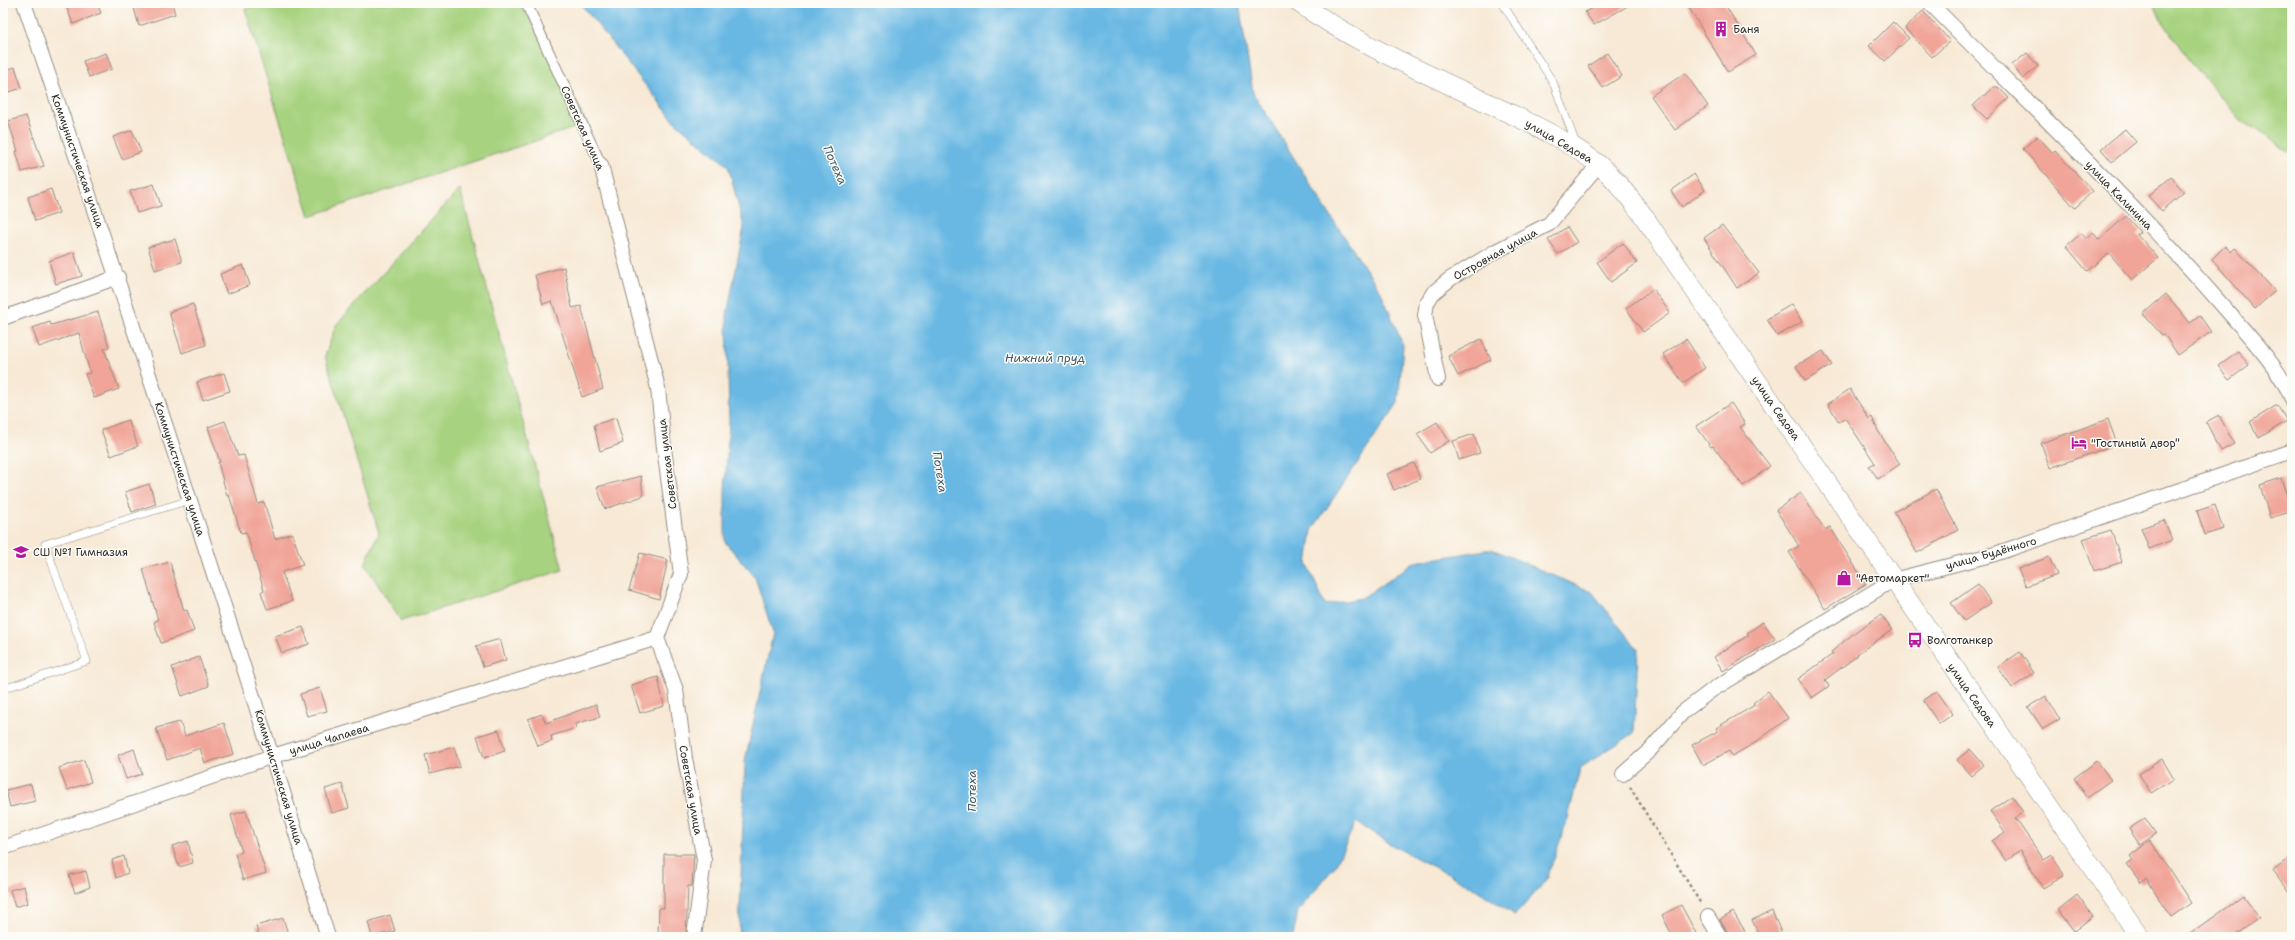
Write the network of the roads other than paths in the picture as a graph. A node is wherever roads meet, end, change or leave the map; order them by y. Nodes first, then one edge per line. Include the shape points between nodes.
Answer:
1 (24, 3) edge
2 (526, 3) edge
3 (1299, 3) edge
4 (1502, 3) edge
5 (1930, 3) edge
6 (1579, 150) junction
7 (1599, 164) junction
8 (601, 165) joint
9 (118, 277) junction
10 (3, 318) edge
11 (1438, 380) dead end
12 (2292, 399) edge
13 (2292, 451) edge
14 (190, 500) junction
15 (1893, 580) junction
16 (657, 638) junction
17 (3, 689) edge
18 (272, 756) junction
19 (1623, 774) road end
20 (3, 848) edge
21 (1708, 917) road end
22 (328, 937) edge
23 (694, 937) edge
24 (1720, 937) edge
25 (2140, 937) edge

1 - 9 street, Коммунистическая улица
2 - 8 street, Советская улица
3 - 6 main road, улица Седова via 1364,44 1540,128
4 - 6 lane via 1552,82
5 - 12 street, улица Калинина via 2185,263 2255,343 2287,387
6 - 7 main road, улица Седова
7 - 11 street, Островная улица via 1549,224 1496,251 1433,292 1427,303 1425,315
7 - 15 main road, улица Седова via 1619,184 1642,214
8 - 16 street, Советская улица via 658,388 681,574
9 - 10 street
9 - 14 street, Коммунистическая улица
13 - 15 street, улица Будённого via 1995,554
14 - 17 lane via 46,544 87,661
14 - 18 street, Коммунистическая улица
15 - 19 street, улица Будённого via 1712,690 1683,712 1650,750
15 - 25 main road, улица Седова
16 - 18 street, улица Чапаева
16 - 23 street, Советская улица via 676,690 685,758 704,860
18 - 20 street, улица Чапаева
18 - 22 street, Коммунистическая улица
21 - 24 street

